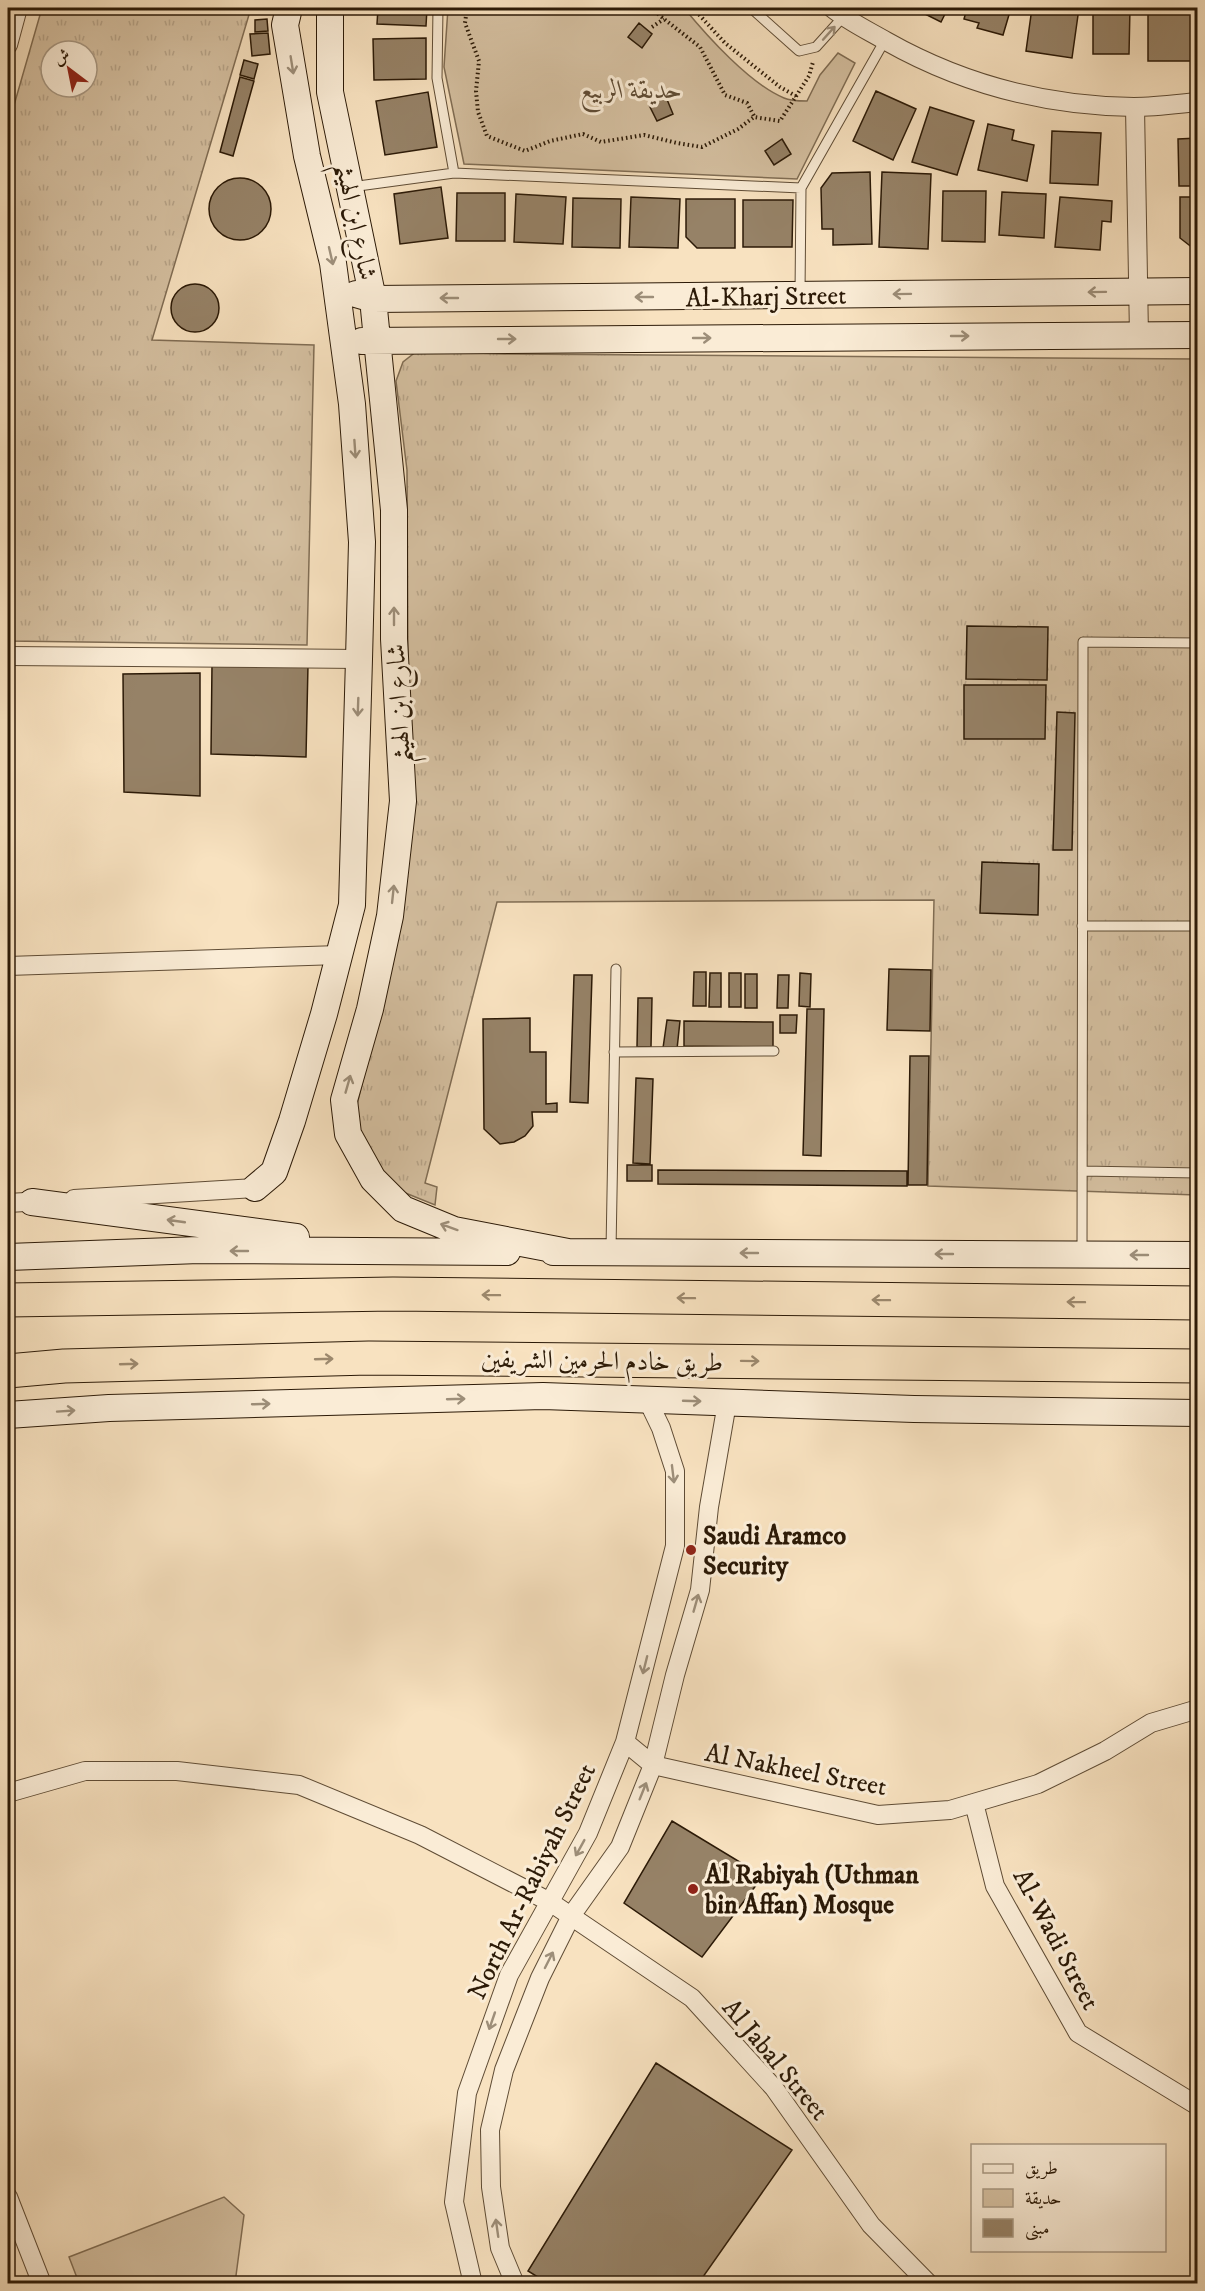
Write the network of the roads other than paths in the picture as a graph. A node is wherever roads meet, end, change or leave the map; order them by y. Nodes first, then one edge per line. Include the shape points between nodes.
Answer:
1 (18, 8) edge
2 (289, 8) edge
3 (330, 8) edge
4 (438, 8) edge
5 (751, 8) edge
6 (838, 12) edge
7 (885, 40) junction
8 (8, 45) edge
9 (1197, 102) edge
10 (1135, 107) junction
11 (454, 173) junction
12 (350, 188) junction
13 (801, 188) junction
14 (336, 288) junction
15 (1197, 291) edge
16 (1138, 292) junction
17 (800, 296) junction
18 (373, 299) junction
19 (1139, 336) junction
20 (1197, 336) edge
21 (377, 339) junction
22 (343, 343) junction
23 (1197, 643) edge
24 (8, 656) edge
25 (359, 659) junction
26 (1082, 926) junction
27 (1197, 926) edge
28 (339, 955) junction
29 (8, 966) edge
30 (616, 969) dead end
31 (774, 1051) dead end
32 (614, 1052) junction
33 (1082, 1171) junction
34 (1197, 1173) edge
35 (255, 1188) joint
36 (20, 1203) edge
37 (401, 1251) junction
38 (568, 1252) junction
39 (611, 1252) junction
40 (1082, 1254) junction
41 (1197, 1255) edge
42 (8, 1257) edge
43 (8, 1300) edge
44 (1197, 1304) edge
45 (959, 1363) junction
46 (1197, 1366) edge
47 (8, 1371) edge
48 (1197, 1381) edge
49 (647, 1399) junction
50 (727, 1402) junction
51 (1197, 1413) edge
52 (8, 1415) edge
53 (1197, 1709) edge
54 (626, 1742) junction
55 (653, 1765) junction
56 (8, 1793) edge
57 (974, 1803) junction
58 (550, 1902) junction
59 (571, 1916) junction
60 (1197, 2106) edge
61 (8, 2197) edge
62 (42, 2283) edge
63 (474, 2283) edge
64 (516, 2283) edge
65 (929, 2283) edge

1 - 8 street
2 -> 14 street, شارع ابن الهيثم via 285,25 307,156
3 - 12 street, شارع ابن الهيثم via 330,92
4 - 11 lane via 438,78
5 -> 6 lane via 799,51 816,47
6 - 7 street
7 - 10 street via 913,57 986,86 1060,102
7 - 13 lane
9 - 10 street
10 - 16 street
11 - 12 lane
11 - 13 lane
12 - 18 street, شارع ابن الهيثم
13 - 17 lane
14 - 18 street, Al-Kharj Street
14 - 22 street, شارع ابن الهيثم
15 - 16 street, Al-Kharj Street
16 -> 17 street, Al-Kharj Street
16 - 19 street
17 -> 18 street, Al-Kharj Street
18 - 21 street, شارع ابن الهيثم
19 - 20 street, Al-Kharj Street
21 -> 19 street, Al-Kharj Street
21 - 22 street, Al-Kharj Street
38 -> 21 street, شارع ابن الهيثم via 454,1230 403,1209 373,1179 348,1134 344,1100 370,1009 390,915 403,801 394,639 394,510
22 -> 25 street, شارع ابن الهيثم via 352,404 362,542
23 - 26 lane via 1083,642
24 - 25 street
25 -> 28 street, شارع ابن الهيثم via 352,905
26 - 27 lane
26 - 33 lane
28 - 29 street
28 - 35 street, شارع ابن الهيثم via 274,1172
30 - 32 lane
31 - 32 lane
32 - 39 lane
33 - 34 lane
33 - 40 lane
35 - 36 street
37 -> 36 street
37 - 38 street
37 -> 42 street via 199,1250
38 - 39 street
40 -> 39 street
41 -> 40 street
44 -> 43 highway via 393,1294
45 - 46 highway, طريق خادم الحرمين الشريفين
47 -> 45 highway, طريق خادم الحرمين الشريفين via 369,1358
45 - 48 highway
49 -> 50 street
52 -> 49 street via 109,1408 543,1396
49 -> 54 street, North Ar-Rabiyah Street via 662,1428 675,1471 675,1546
50 - 51 street
55 -> 50 street, North Ar-Rabiyah Street via 700,1590
53 - 57 street, Al Nakheel Street via 1150,1723 1105,1751 1038,1784
54 - 55 street, Al Nakheel Street
54 -> 58 street, North Ar-Rabiyah Street via 588,1833
55 - 57 street, Al Nakheel Street via 878,1815 950,1810
59 -> 55 street, North Ar-Rabiyah Street via 620,1847
56 - 58 street via 85,1771 177,1771 298,1785 420,1835
57 - 60 street, Al-Wadi Street via 995,1886 1078,2033
58 - 59 street, Al Jabal Street
58 -> 63 street, North Ar-Rabiyah Street via 509,1975 467,2093 454,2202
64 -> 59 street, North Ar-Rabiyah Street via 500,2248 491,2187 490,2130 504,2070 540,1978
59 - 65 street, Al Jabal Street via 692,1998 774,2088 871,2225
61 - 62 street

